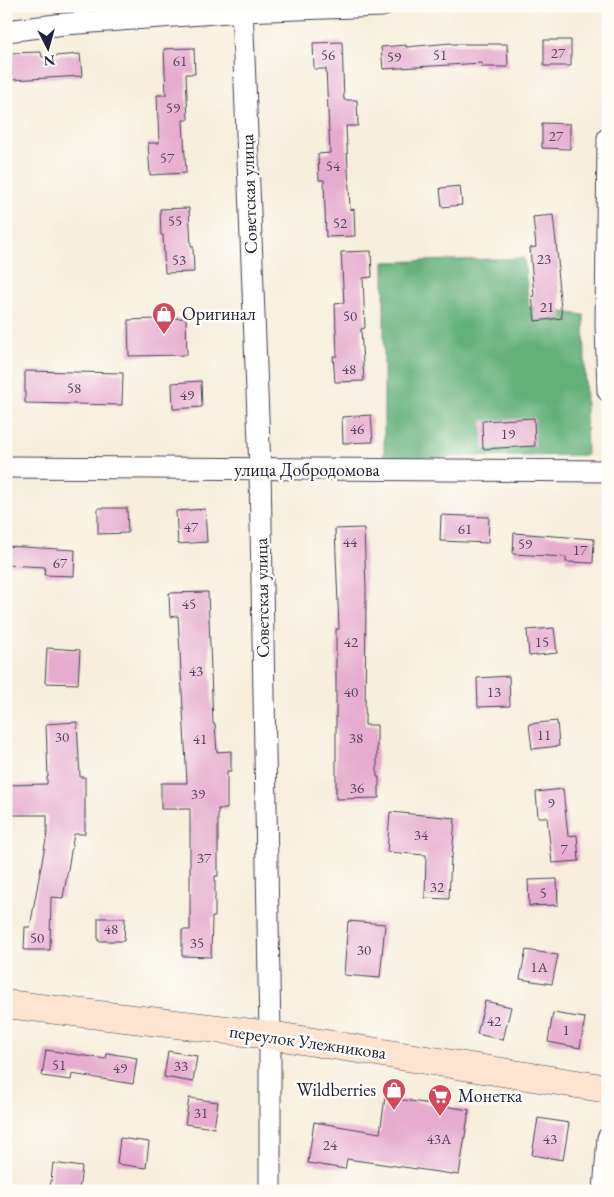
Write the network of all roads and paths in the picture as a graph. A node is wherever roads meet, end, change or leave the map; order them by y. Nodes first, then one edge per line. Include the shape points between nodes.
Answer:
1 (382, 6) edge
2 (242, 8) edge
3 (6, 31) edge
4 (608, 138) edge
5 (608, 391) edge
6 (6, 467) edge
7 (260, 470) junction
8 (608, 471) edge
9 (6, 1004) edge
10 (270, 1035) junction
11 (608, 1089) edge
12 (608, 1138) edge
13 (270, 1191) edge
14 (604, 1191) edge

1 - 2 street
2 - 3 street
2 - 7 street, Советская улица
4 - 5 street
6 - 7 street, улица Добродомова
7 - 8 street, улица Добродомова
7 - 10 street, Советская улица
9 - 10 main road, переулок Улежникова
10 - 11 main road, переулок Улежникова
10 - 13 street, Советская улица
12 - 14 street

